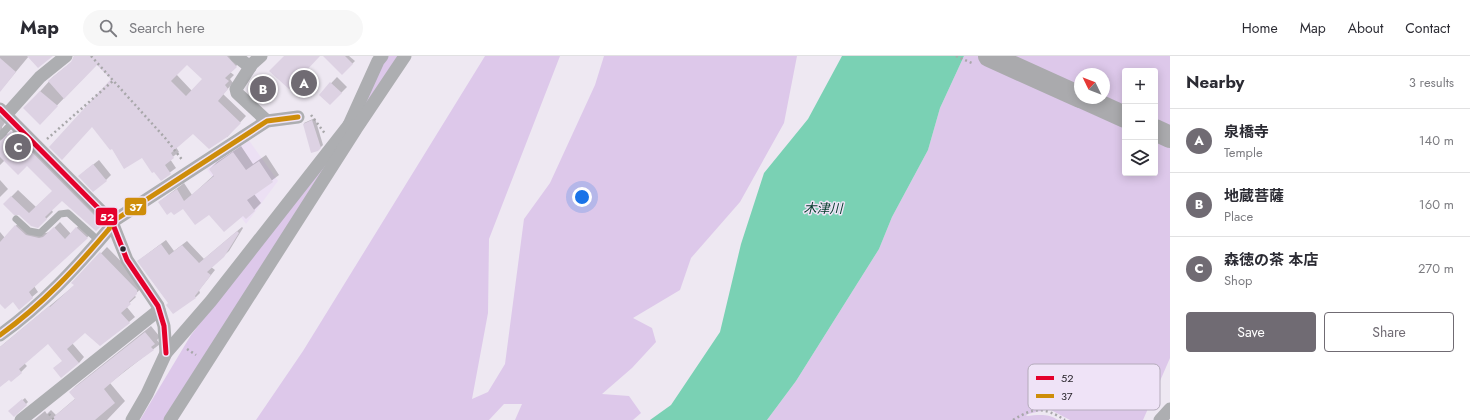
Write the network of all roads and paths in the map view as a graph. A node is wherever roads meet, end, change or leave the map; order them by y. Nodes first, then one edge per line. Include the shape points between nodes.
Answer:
1 (66, 56) edge
2 (91, 56) edge
3 (236, 56) edge
4 (261, 56) edge
5 (405, 56) edge
6 (989, 56) edge
7 (377, 58) edge
8 (250, 67) junction
9 (114, 80) junction
10 (1074, 94) edge
11 (1096, 104) edge
12 (6, 115) edge
13 (1122, 116) edge
14 (298, 117) joint
15 (267, 121) junction
16 (353, 127) junction
17 (1158, 131) edge
18 (0, 136) edge
19 (1170, 137) edge
20 (335, 144) junction
21 (38, 148) junction
22 (189, 170) junction
23 (16, 219) dead end
24 (112, 222) junction
25 (99, 240) junction
26 (159, 310) junction
27 (2, 330) edge
28 (176, 342) junction
29 (166, 353) junction
30 (207, 362) junction
31 (1170, 409) edge
32 (22, 420) edge
33 (132, 420) edge
34 (170, 420) edge
35 (1013, 420) edge
36 (1065, 420) edge
37 (1160, 420) edge

1 - 12 street via 40,77
2 - 9 path
3 - 8 street
4 - 8 street
5 - 16 street
6 - 10 highway
7 - 16 street
8 - 15 street via 236,86 237,93
9 - 21 path
9 - 22 path via 166,139
11 - 13 highway
12 - 18 lane
12 - 21 street
14 - 15 street
14 - 20 path via 311,115 319,128
15 - 22 street
16 - 20 street
16 - 30 street
17 - 19 highway
20 - 28 street
21 - 24 street
22 - 24 street
23 - 25 lane via 30,231 40,233 60,214 68,213
24 - 25 street
24 - 26 street via 127,260
25 - 27 street via 58,287
26 - 29 street via 164,326
26 - 32 street
28 - 29 street
28 - 30 path
29 - 33 street via 148,394
30 - 34 street
31 - 37 street
35 - 36 path via 1028,411 1038,410 1052,412

